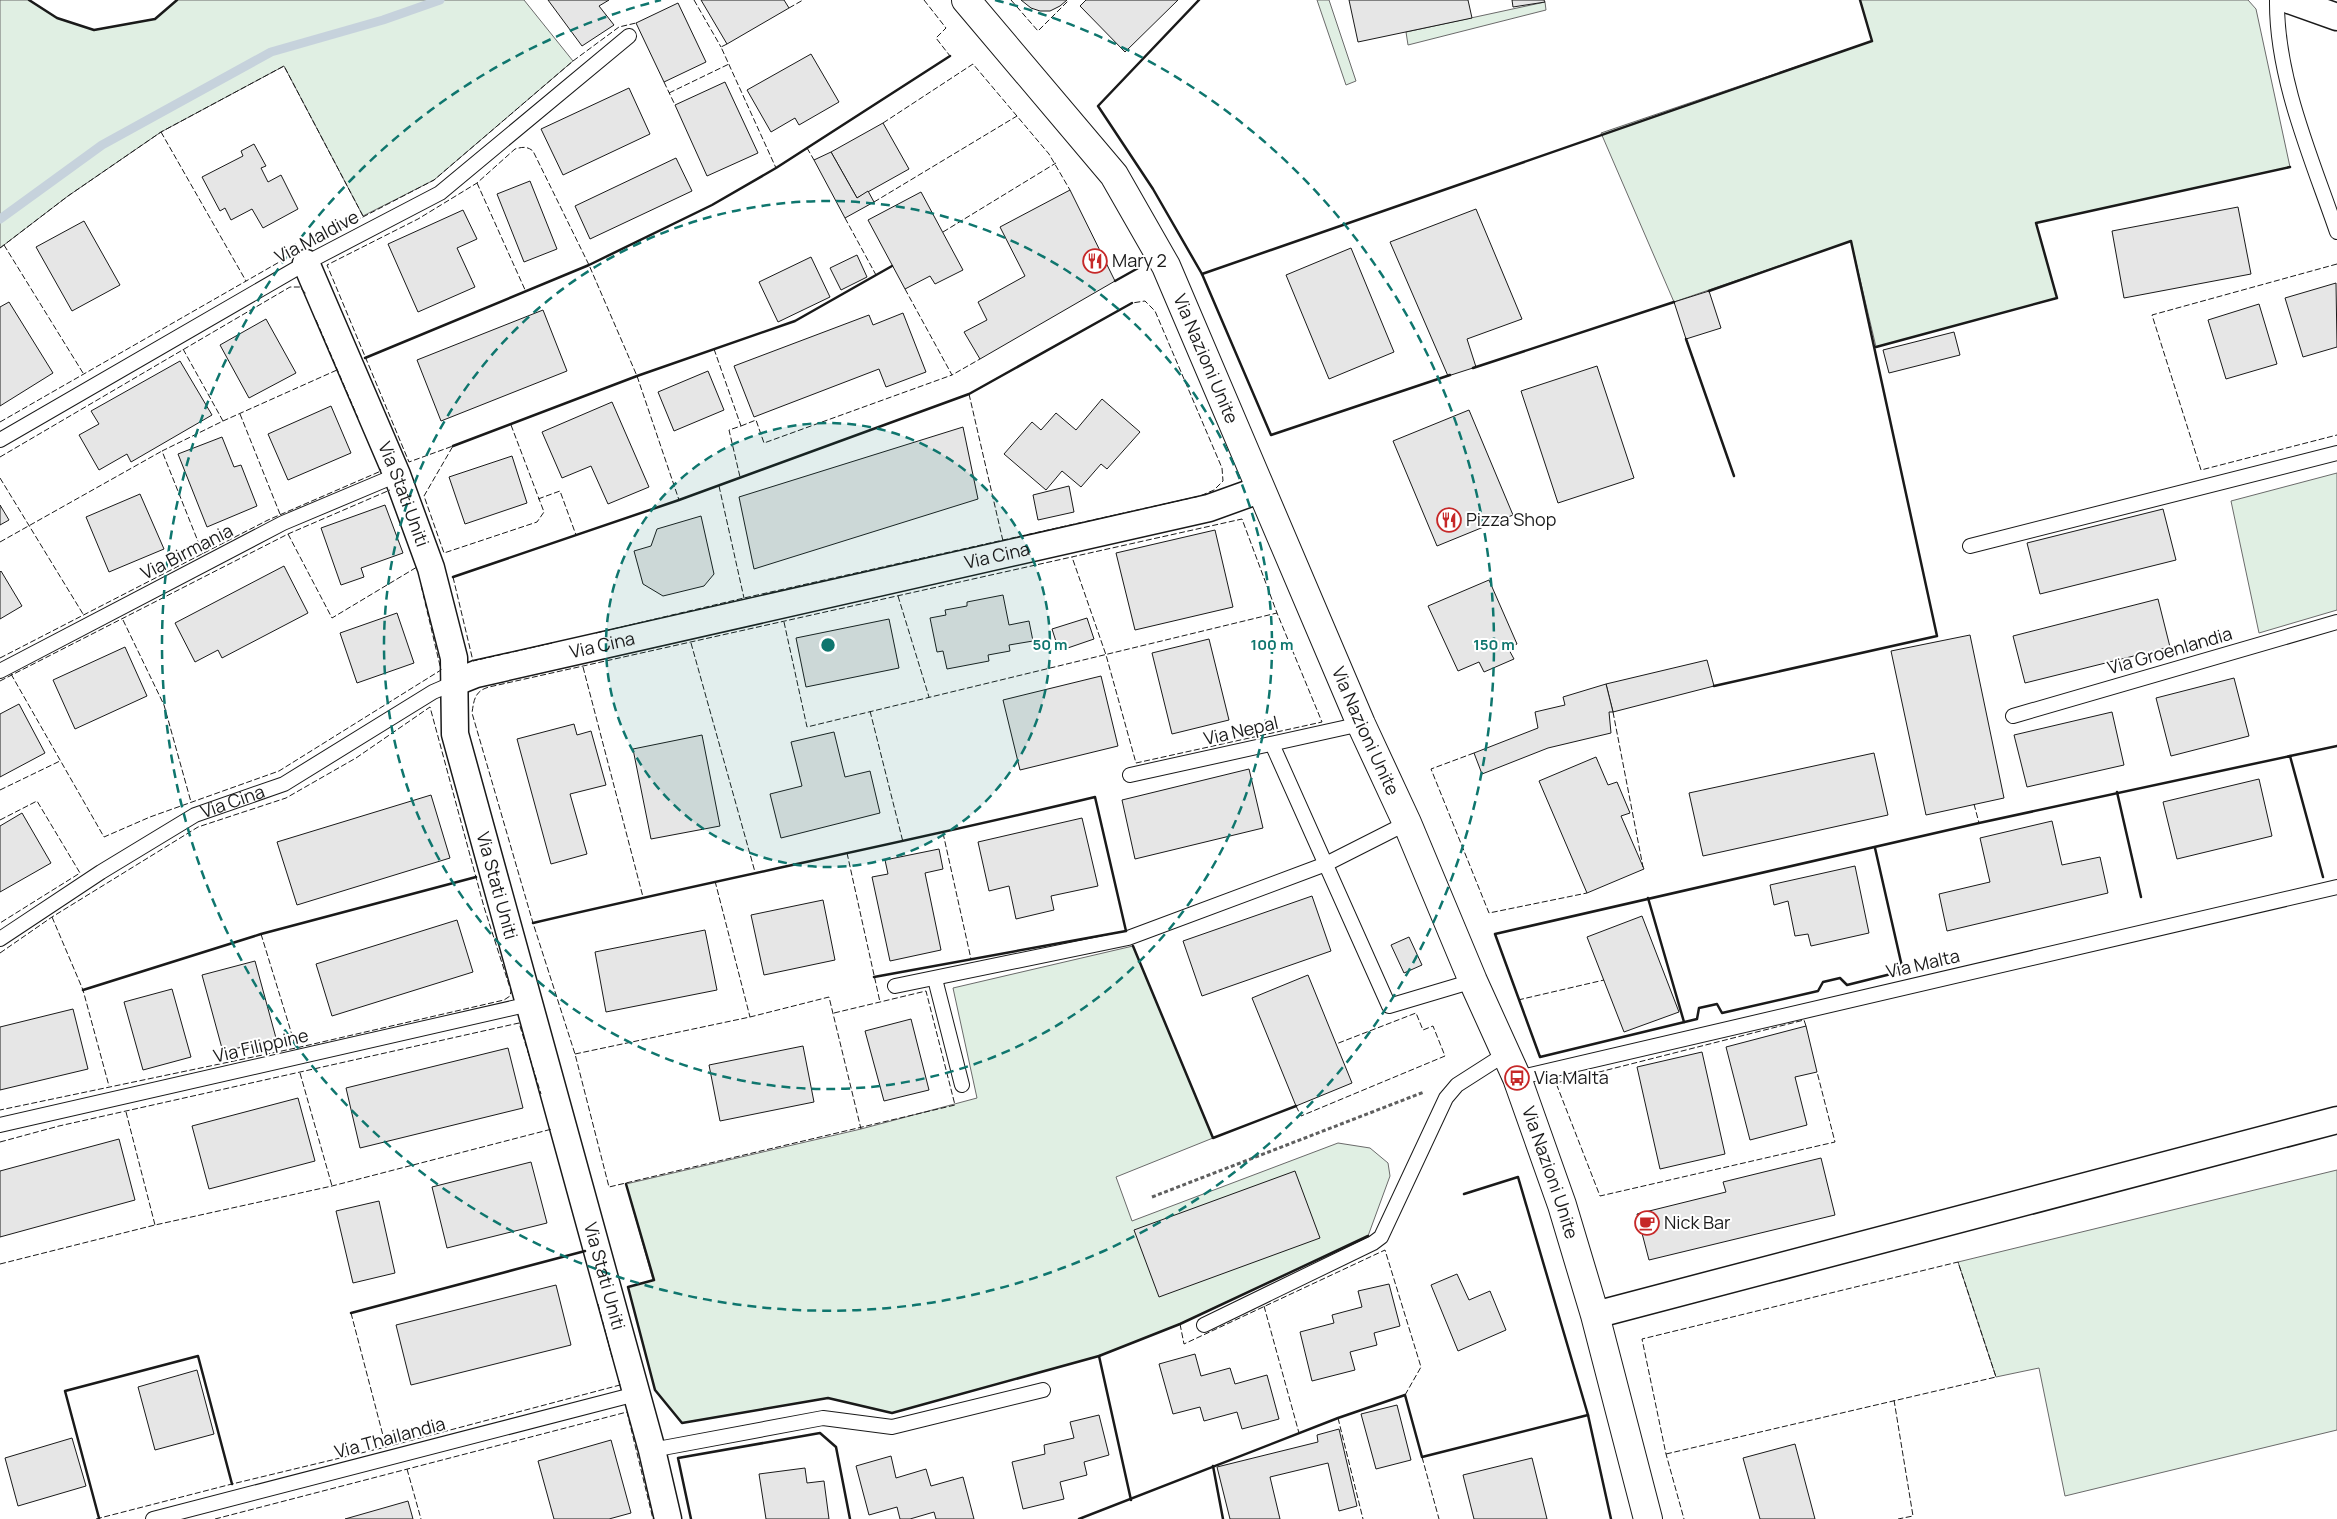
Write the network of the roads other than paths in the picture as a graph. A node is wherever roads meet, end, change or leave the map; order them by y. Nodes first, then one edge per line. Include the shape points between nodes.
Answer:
1 (966, 0) edge
2 (2277, 0) edge
3 (2289, 0) edge
4 (2337, 17) edge
5 (629, 36) dead end
6 (2337, 232) edge
7 (306, 263) junction
8 (0, 440) edge
9 (2337, 453) edge
10 (397, 475) junction
11 (1260, 490) junction
12 (1970, 546) dead end
13 (2337, 622) edge
14 (0, 671) edge
15 (456, 682) junction
16 (2013, 716) dead end
17 (1361, 724) junction
18 (1272, 744) junction
19 (1130, 775) dead end
20 (1407, 823) junction
21 (1326, 864) junction
22 (2337, 887) edge
23 (0, 939) edge
24 (935, 979) junction
25 (1473, 981) junction
26 (895, 986) dead end
27 (530, 1004) junction
28 (1507, 1053) junction
29 (1517, 1078) junction
30 (962, 1085) dead end
31 (2337, 1120) edge
32 (0, 1125) edge
33 (1594, 1315) junction
34 (1204, 1325) dead end
35 (1043, 1390) dead end
36 (636, 1394) junction
37 (652, 1450) junction
38 (153, 1519) edge
39 (668, 1519) edge
40 (1648, 1519) edge

1 - 11 street, Via Nazioni Unite via 1114,175 1166,266
2 - 6 lane via 2279,49
3 - 4 street
5 - 7 lane, Via Maldive via 440,193
7 - 8 lane, Via Maldive
7 - 10 street, Via Stati Uniti
9 - 12 lane
10 - 14 lane, Via Birmania via 283,523
10 - 15 street, Via Stati Uniti via 431,568 454,658
11 - 15 street, Via Cina via 1209,508 485,672
11 - 17 street, Via Nazioni Unite
13 - 16 lane, Via Groenlandia
15 - 23 lane, Via Cina via 434,692 284,784 195,815
15 - 27 street, Via Stati Uniti via 456,734
17 - 18 lane, Via Nepal
17 - 20 street, Via Nazioni Unite
18 - 19 lane, Via Nepal
18 - 21 lane
20 - 21 lane
20 - 25 street, Via Nazioni Unite
21 - 24 lane via 1128,938
21 - 25 lane via 1389,1006
22 - 29 lane, Via Malta
24 - 26 lane
24 - 30 lane
25 - 28 street, Via Nazioni Unite
27 - 32 lane, Via Filippine
27 - 36 street, Via Stati Uniti
28 - 29 street, Via Nazioni Unite
28 - 34 lane via 1457,1085 1446,1098 1381,1237
29 - 33 street, Via Nazioni Unite via 1562,1205
31 - 33 street
33 - 40 street, Via Nazioni Unite
35 - 37 lane via 892,1427 823,1418
36 - 37 street, Via Stati Uniti
36 - 38 lane, Via Thailandia
37 - 39 street, Via Stati Uniti

